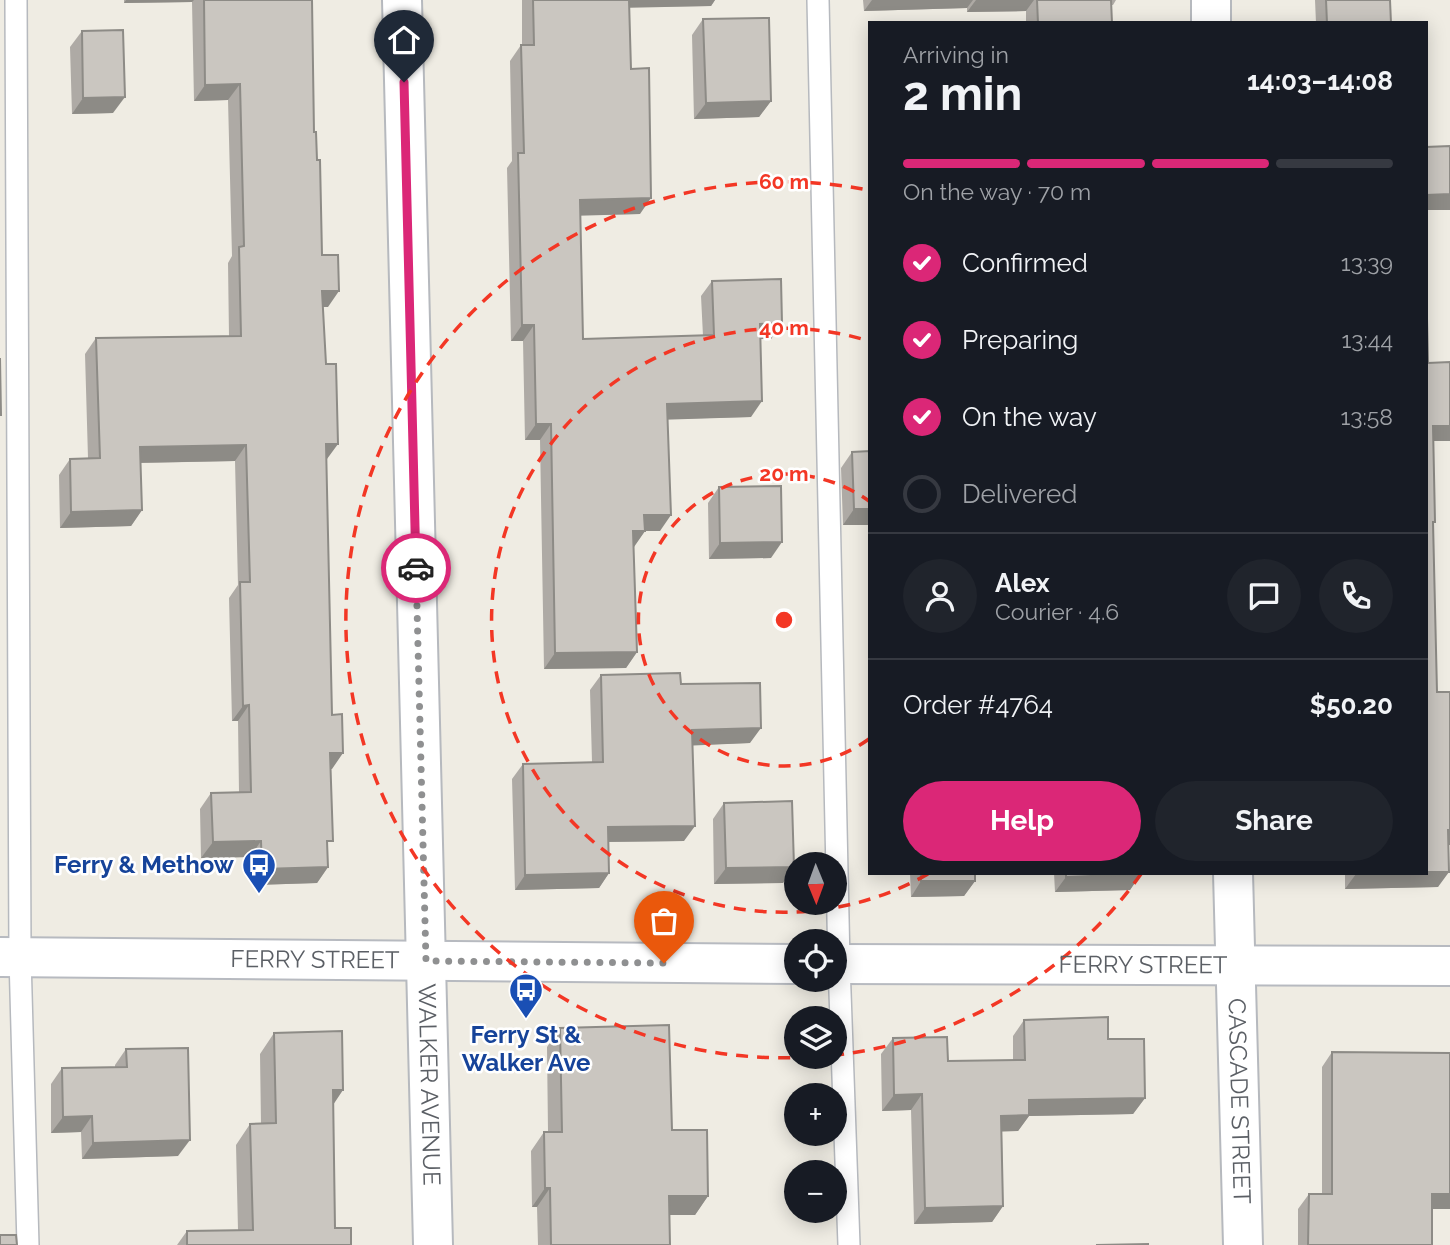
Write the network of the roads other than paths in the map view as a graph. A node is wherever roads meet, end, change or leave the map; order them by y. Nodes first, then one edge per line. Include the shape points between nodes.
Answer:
1 (16, 0) edge
2 (402, 0) edge
3 (818, 0) edge
4 (1211, 0) edge
5 (1211, 21) edge
6 (1233, 875) edge
7 (836, 929) edge
8 (10, 957) edge
9 (426, 961) junction
10 (784, 964) edge
11 (847, 964) edge
12 (1236, 966) junction
13 (1450, 966) edge
14 (838, 992) edge
15 (28, 1245) edge
16 (433, 1245) edge
17 (849, 1245) edge
18 (1242, 1245) edge

1 - 8 lane
2 - 9 street, WALKER AVENUE
3 - 7 lane
4 - 5 street
6 - 12 street, CASCADE STREET
8 - 9 street, FERRY STREET
8 - 15 lane
9 - 10 street, FERRY STREET
9 - 16 street, WALKER AVENUE
11 - 12 street, FERRY STREET
12 - 13 street, FERRY STREET
12 - 18 street, CASCADE STREET
14 - 17 lane

